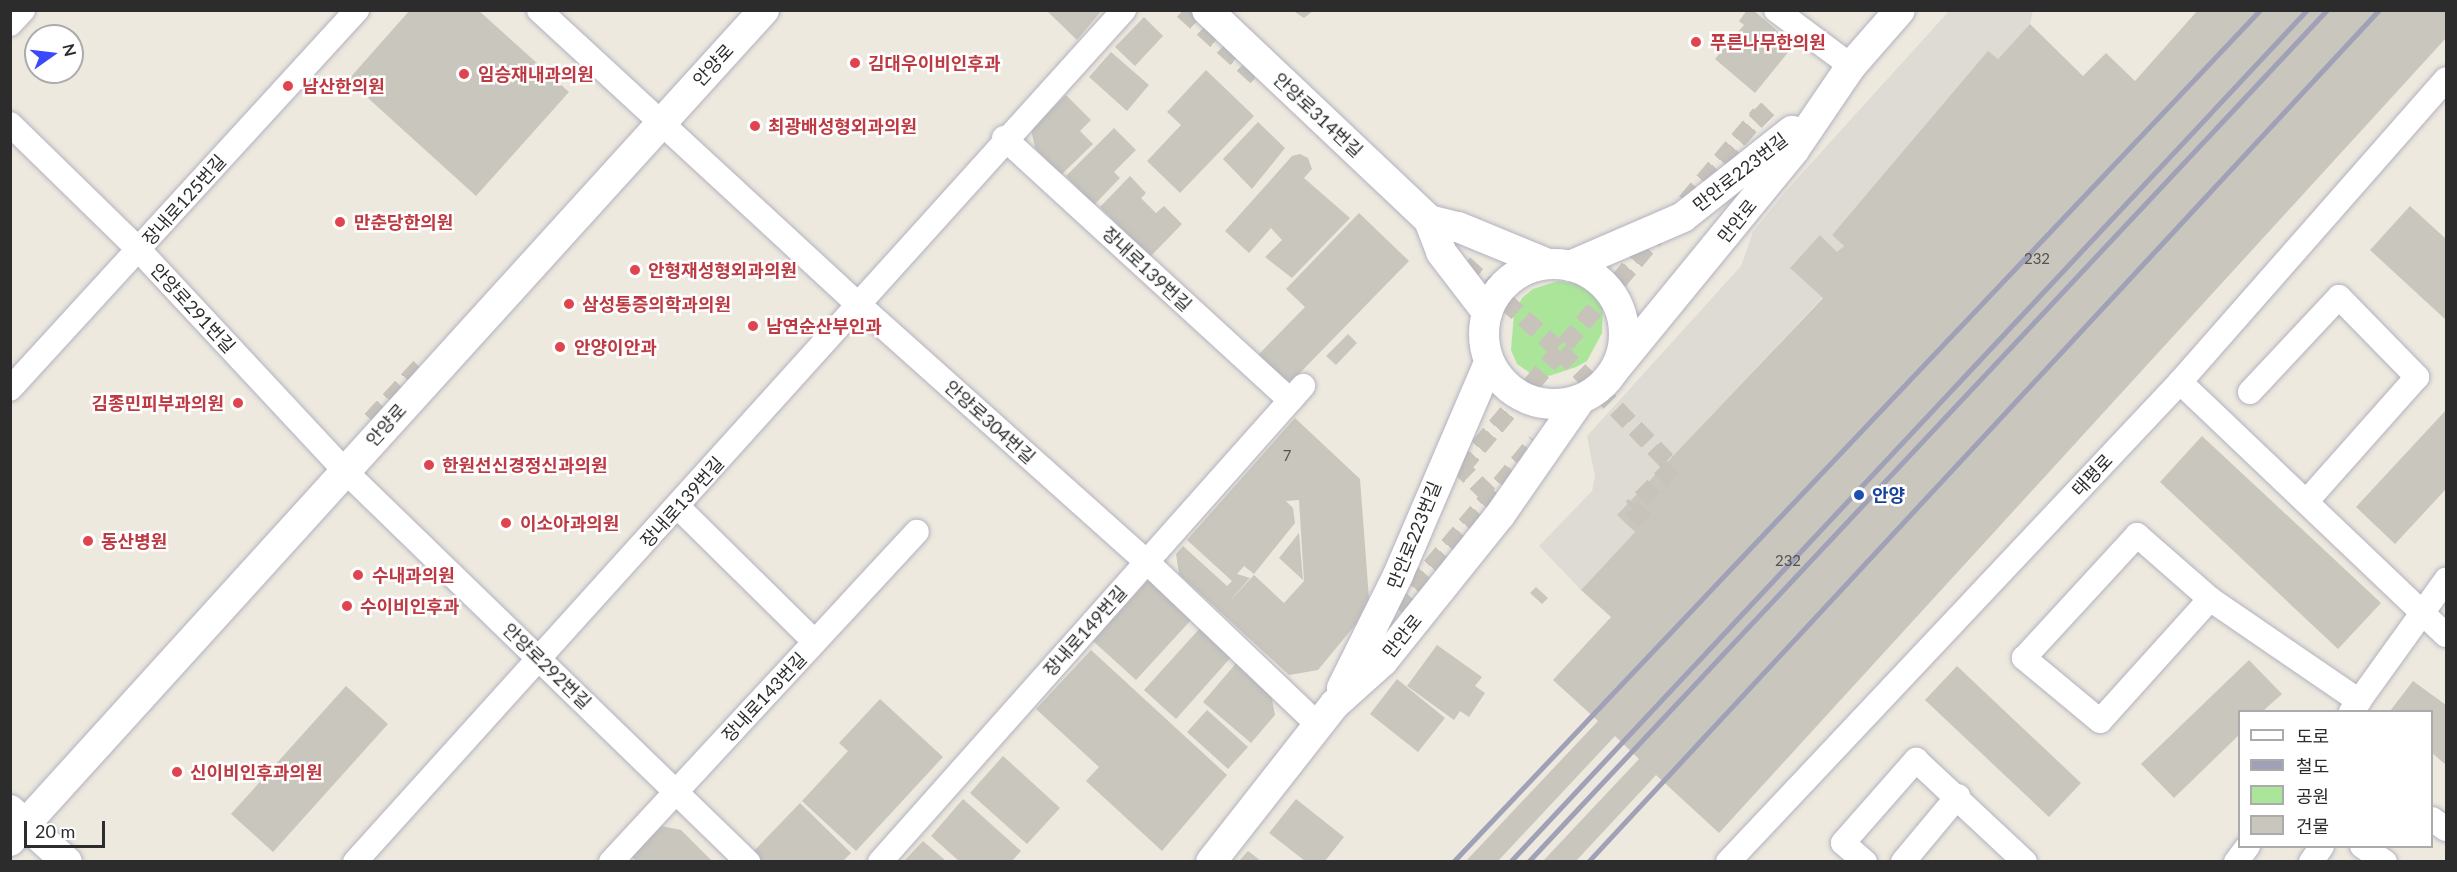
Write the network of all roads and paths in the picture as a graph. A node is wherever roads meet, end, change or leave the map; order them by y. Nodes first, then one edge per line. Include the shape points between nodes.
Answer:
1 (23, 10) edge
2 (357, 10) edge
3 (539, 10) edge
4 (764, 10) edge
5 (1124, 10) edge
6 (1207, 10) edge
7 (1776, 10) edge
8 (1900, 10) edge
9 (10, 24) edge
10 (1851, 66) junction
11 (2446, 79) edge
12 (1836, 94) junction
13 (661, 121) junction
14 (10, 124) edge
15 (1004, 138) junction
16 (1429, 220) junction
17 (139, 250) junction
18 (1559, 265) junction
19 (857, 303) junction
20 (1487, 312) junction
21 (1490, 363) junction
22 (1615, 369) junction
23 (2180, 382) junction
24 (10, 389) edge
25 (2250, 392) dead end
26 (1296, 393) joint
27 (1580, 400) junction
28 (345, 471) junction
29 (2306, 502) junction
30 (678, 507) junction
31 (917, 532) dead end
32 (1146, 561) junction
33 (2446, 580) edge
34 (2210, 598) junction
35 (2422, 614) junction
36 (2446, 635) edge
37 (815, 642) junction
38 (539, 657) junction
39 (2355, 706) edge
40 (1326, 714) junction
41 (675, 792) junction
42 (1958, 796) junction
43 (2433, 820) edge
44 (16, 826) edge
45 (2446, 828) edge
46 (2246, 848) edge
47 (2321, 848) edge
48 (2365, 848) edge
49 (1742, 858) edge
50 (67, 861) edge
51 (355, 861) edge
52 (611, 861) edge
53 (748, 861) edge
54 (880, 861) edge
55 (1210, 861) edge
56 (1865, 861) edge
57 (1903, 861) edge
58 (2025, 861) edge
59 (2236, 861) edge
60 (2311, 861) edge
61 (2385, 861) edge

1 - 9 street
2 - 17 street, 장내로125번길
3 - 13 street, 안양로304번길
4 - 13 street, 안양로
5 - 15 street, 장내로139번길
6 - 16 street, 안양로314번길
7 - 10 street
8 - 10 street, 만안로
10 - 12 street, 만안로
11 - 23 street, 태평로
12 - 18 street, 만안로223번길 via 1724,188 1683,217
12 - 22 street, 만안로
13 - 19 street, 안양로304번길
13 - 28 street, 안양로
14 - 17 street, 안양로291번길
15 - 19 street, 장내로139번길
15 - 26 street, 장내로139번길
16 - 18 street
16 - 20 street via 1441,252
17 - 24 street, 장내로125번길
17 - 28 street, 안양로291번길
18 - 20 street via 1522,271 1500,288
18 - 22 street via 1594,276 1612,295 1623,319 1624,345
19 - 30 street, 장내로139번길
19 - 32 street, 안양로304번길
20 - 21 street via 1484,338
21 - 27 street via 1505,386 1527,400 1554,405
21 - 40 street, 만안로223번길 via 1385,604
22 - 27 street via 1594,393
23 - 29 street
23 - 49 street, 태평로
25 - 29 street via 2339,297 2417,377
26 - 32 street, 장내로149번길
27 - 40 street, 만안로 via 1500,515 1383,661
28 - 38 street, 안양로292번길
28 - 44 street, 안양로
29 - 35 street
30 - 37 street
30 - 38 street, 장내로139번길
31 - 37 street, 장내로143번길
32 - 40 street, 안양로304번길
32 - 54 street, 장내로149번길
33 - 35 street
34 - 34 street via 2137,535 2024,658 2100,721
34 - 39 street
35 - 36 street
35 - 39 street
37 - 41 street, 장내로143번길
38 - 41 street, 안양로292번길
38 - 51 street, 장내로139번길
40 - 55 street, 만안로
41 - 52 street, 장내로143번길
41 - 53 street, 안양로292번길
42 - 56 street via 1916,760 1843,843
42 - 57 street
42 - 58 street
43 - 45 street
44 - 50 street
46 - 59 street
47 - 60 street
48 - 61 street

